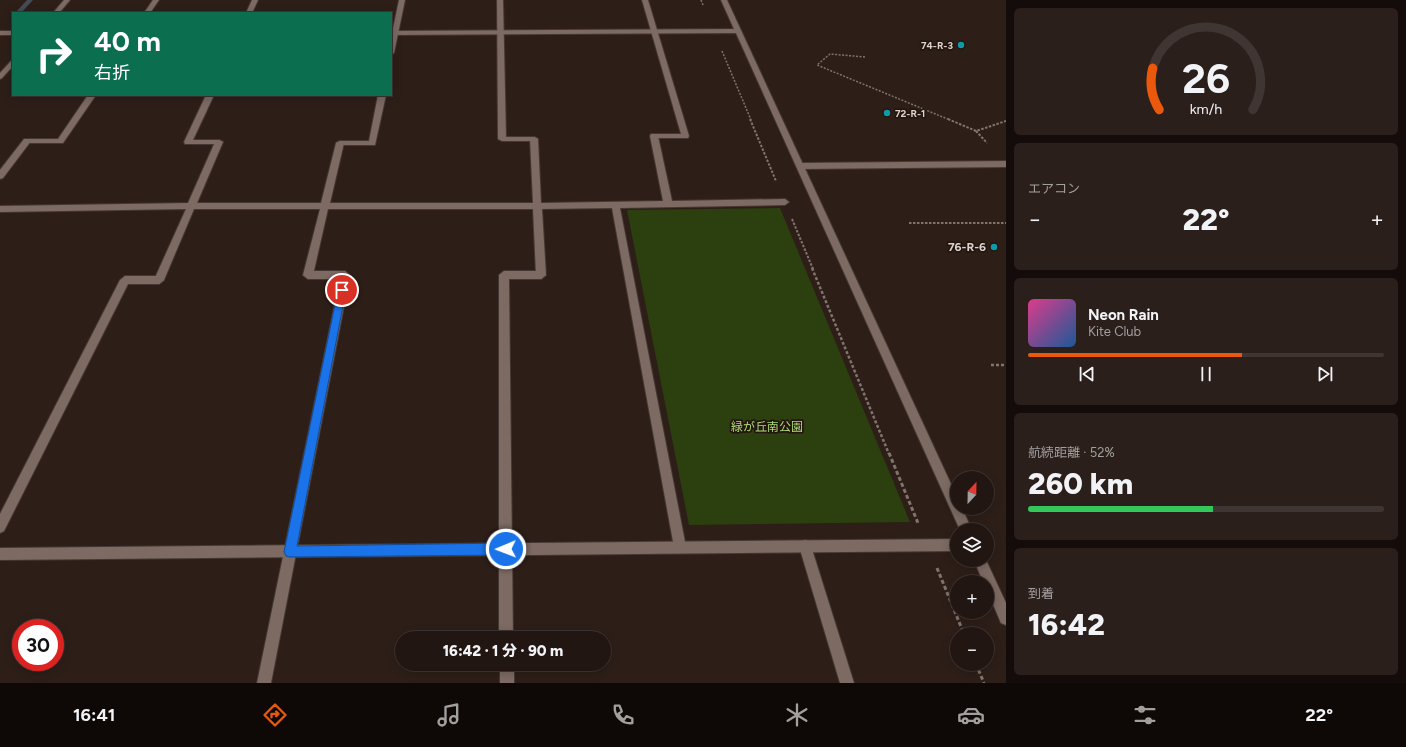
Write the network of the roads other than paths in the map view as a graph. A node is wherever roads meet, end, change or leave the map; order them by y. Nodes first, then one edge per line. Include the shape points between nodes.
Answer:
1 (67, 0) edge
2 (156, 0) edge
3 (255, 0) edge
4 (402, 0) edge
5 (500, 0) edge
6 (645, 0) edge
7 (724, 0) edge
8 (57, 12) edge
9 (148, 12) edge
10 (249, 12) edge
11 (738, 31) junction
12 (654, 32) junction
13 (0, 33) edge
14 (12, 33) edge
15 (393, 33) edge
16 (500, 33) junction
17 (392, 43) edge
18 (12, 63) edge
19 (0, 77) edge
20 (91, 96) edge
21 (210, 96) edge
22 (382, 96) edge
23 (1006, 164) edge
24 (800, 166) junction
25 (0, 176) edge
26 (785, 202) road end
27 (668, 203) junction
28 (615, 204) junction
29 (192, 206) junction
30 (325, 206) junction
31 (536, 206) junction
32 (0, 209) edge
33 (963, 523) edge
34 (0, 526) edge
35 (950, 545) edge
36 (805, 546) junction
37 (680, 548) junction
38 (506, 549) junction
39 (290, 552) junction
40 (0, 554) edge
41 (983, 567) edge
42 (1006, 618) edge
43 (506, 631) edge
44 (507, 671) edge
45 (264, 683) edge
46 (507, 683) edge
47 (847, 683) edge

1 - 8 street
2 - 9 street
3 - 10 street
4 - 15 street
5 - 16 street
6 - 12 street
7 - 11 street
11 - 12 street
11 - 24 street
12 - 16 street
12 - 27 street via 685,136 654,136
13 - 14 street
15 - 16 street
15 - 17 street
16 - 31 street via 502,139 534,139
18 - 19 street
20 - 25 street via 60,141 27,141
21 - 29 street via 188,142 218,142
22 - 30 street via 372,143 340,143
23 - 24 street
24 - 33 street
26 - 27 street
27 - 28 street
28 - 31 street
28 - 37 street
29 - 30 street
29 - 32 street
29 - 34 street via 159,280 125,280
30 - 31 street
30 - 39 street via 308,275 345,275
31 - 38 street via 542,275 504,275
35 - 36 street
36 - 37 street
36 - 47 street
37 - 38 street
38 - 39 street
38 - 43 street
39 - 40 street
39 - 45 street
41 - 42 street
44 - 46 street

